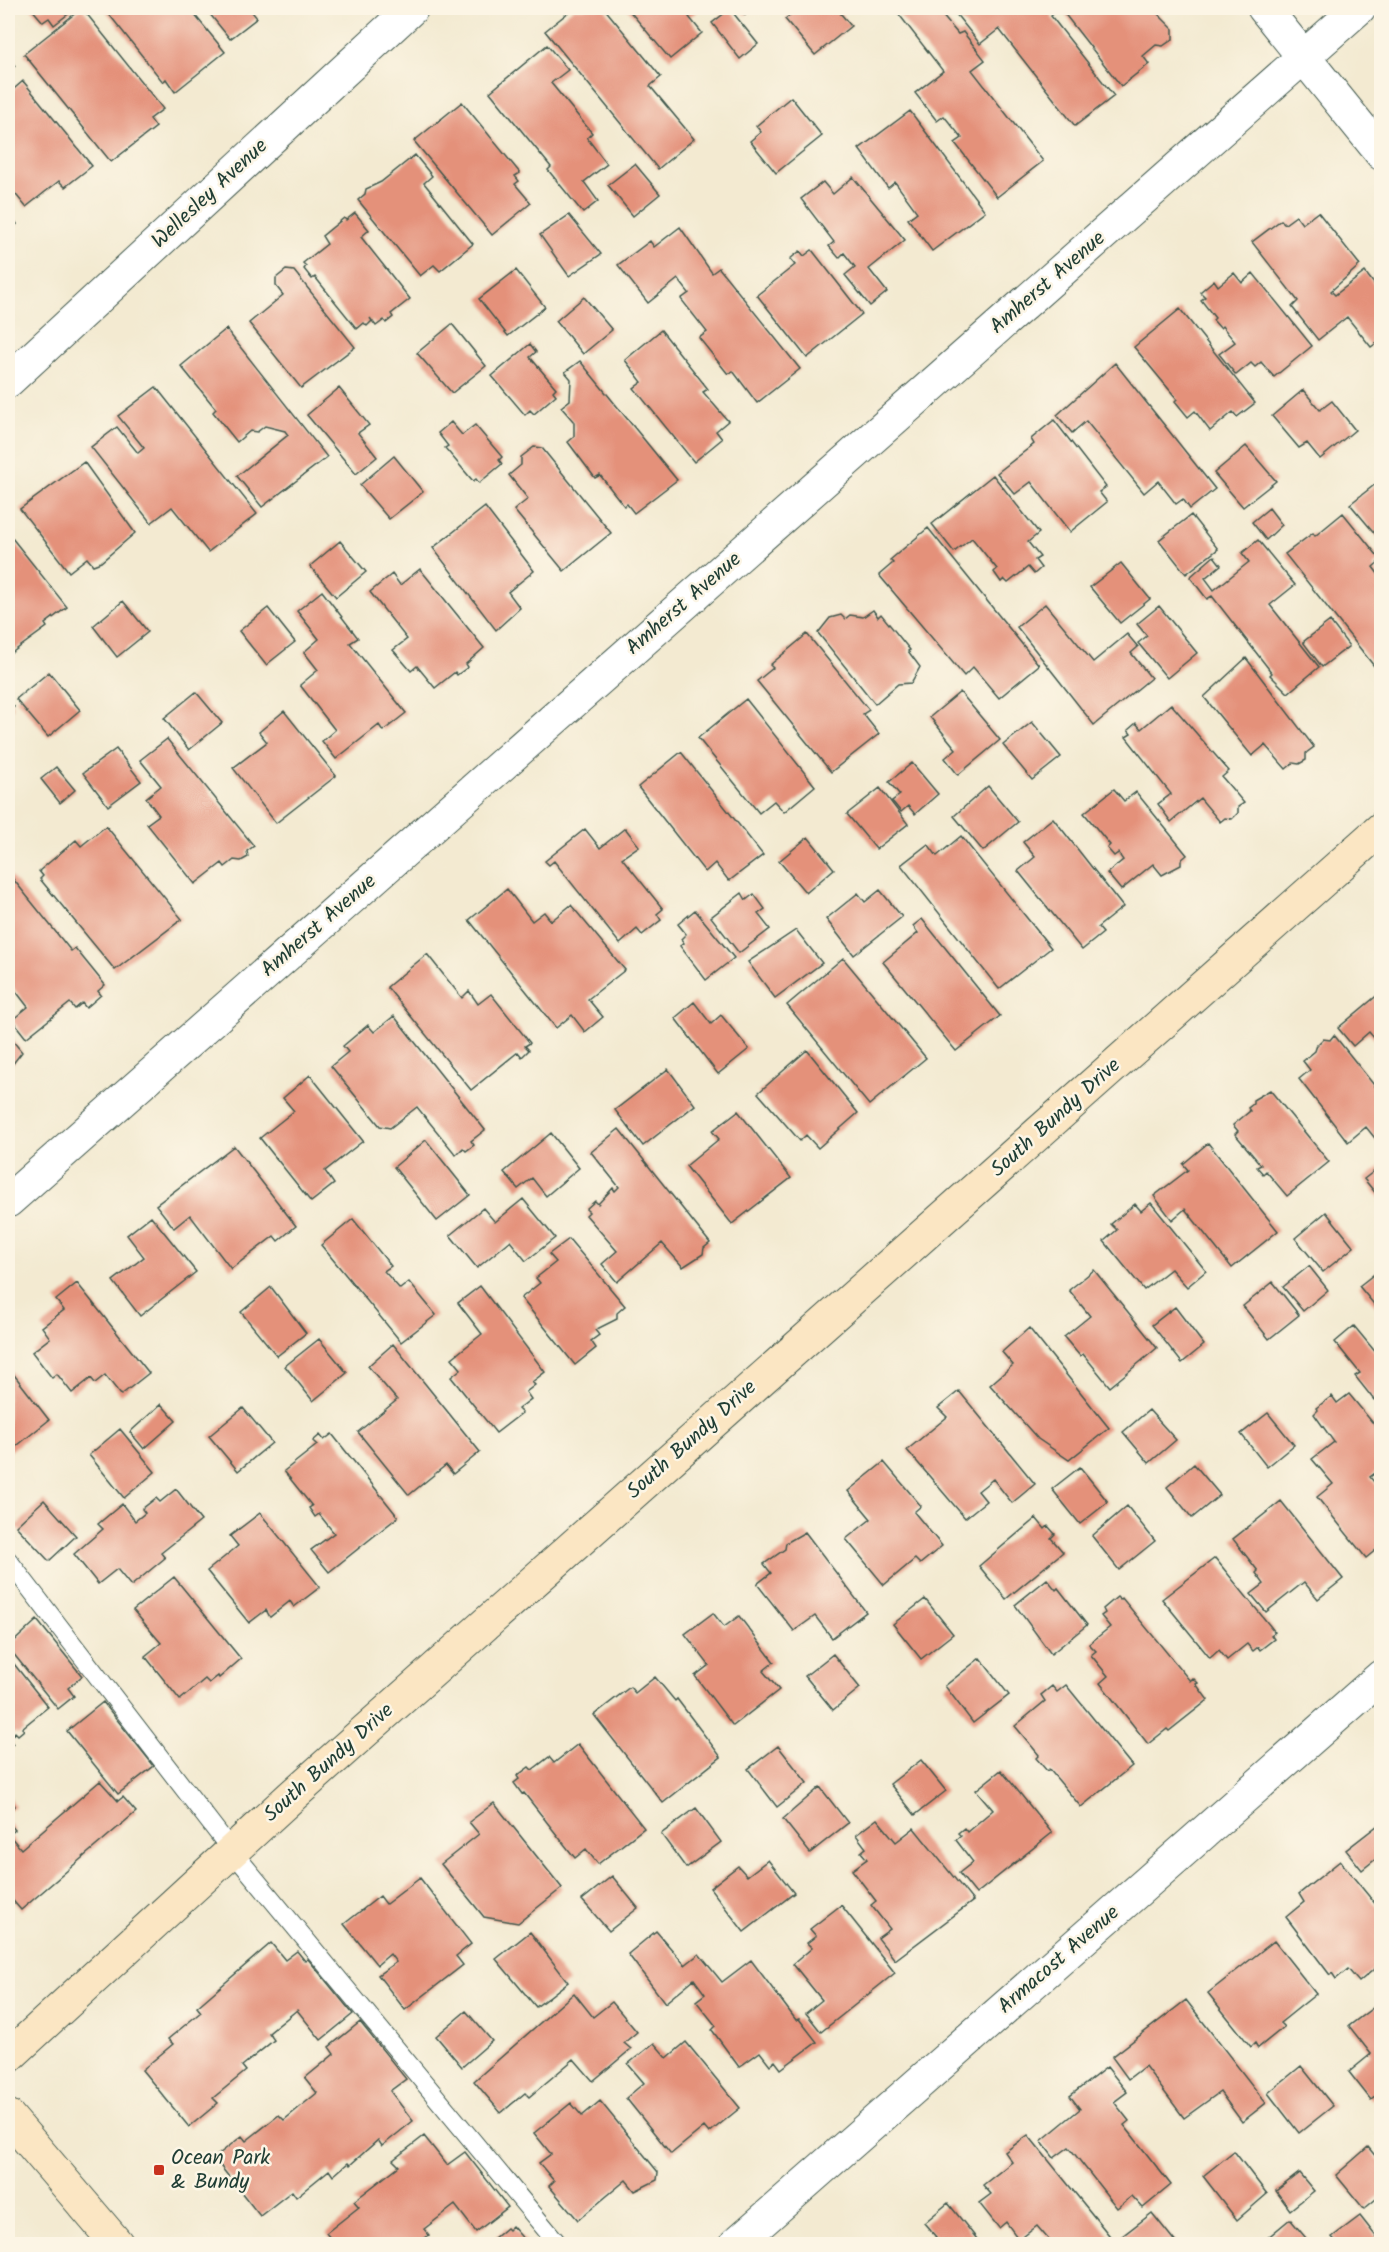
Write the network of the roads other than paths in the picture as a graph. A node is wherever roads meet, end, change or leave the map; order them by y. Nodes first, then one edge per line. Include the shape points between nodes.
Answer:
1 (412, 8) edge
2 (1264, 8) edge
3 (1359, 8) edge
4 (1304, 57) junction
5 (1382, 154) edge
6 (8, 381) edge
7 (1382, 828) edge
8 (8, 1201) edge
9 (8, 1560) edge
10 (1382, 1676) edge
11 (231, 1851) junction
12 (8, 2057) edge
13 (8, 2116) edge
14 (117, 2244) edge
15 (558, 2244) edge
16 (736, 2244) edge

1 - 6 street, Wellesley Avenue
2 - 4 street
3 - 4 street, Amherst Avenue
4 - 5 street
4 - 8 street, Amherst Avenue
7 - 11 main road, South Bundy Drive
9 - 11 lane
10 - 16 street, Armacost Avenue
11 - 12 main road, South Bundy Drive
11 - 15 lane
13 - 14 main road

